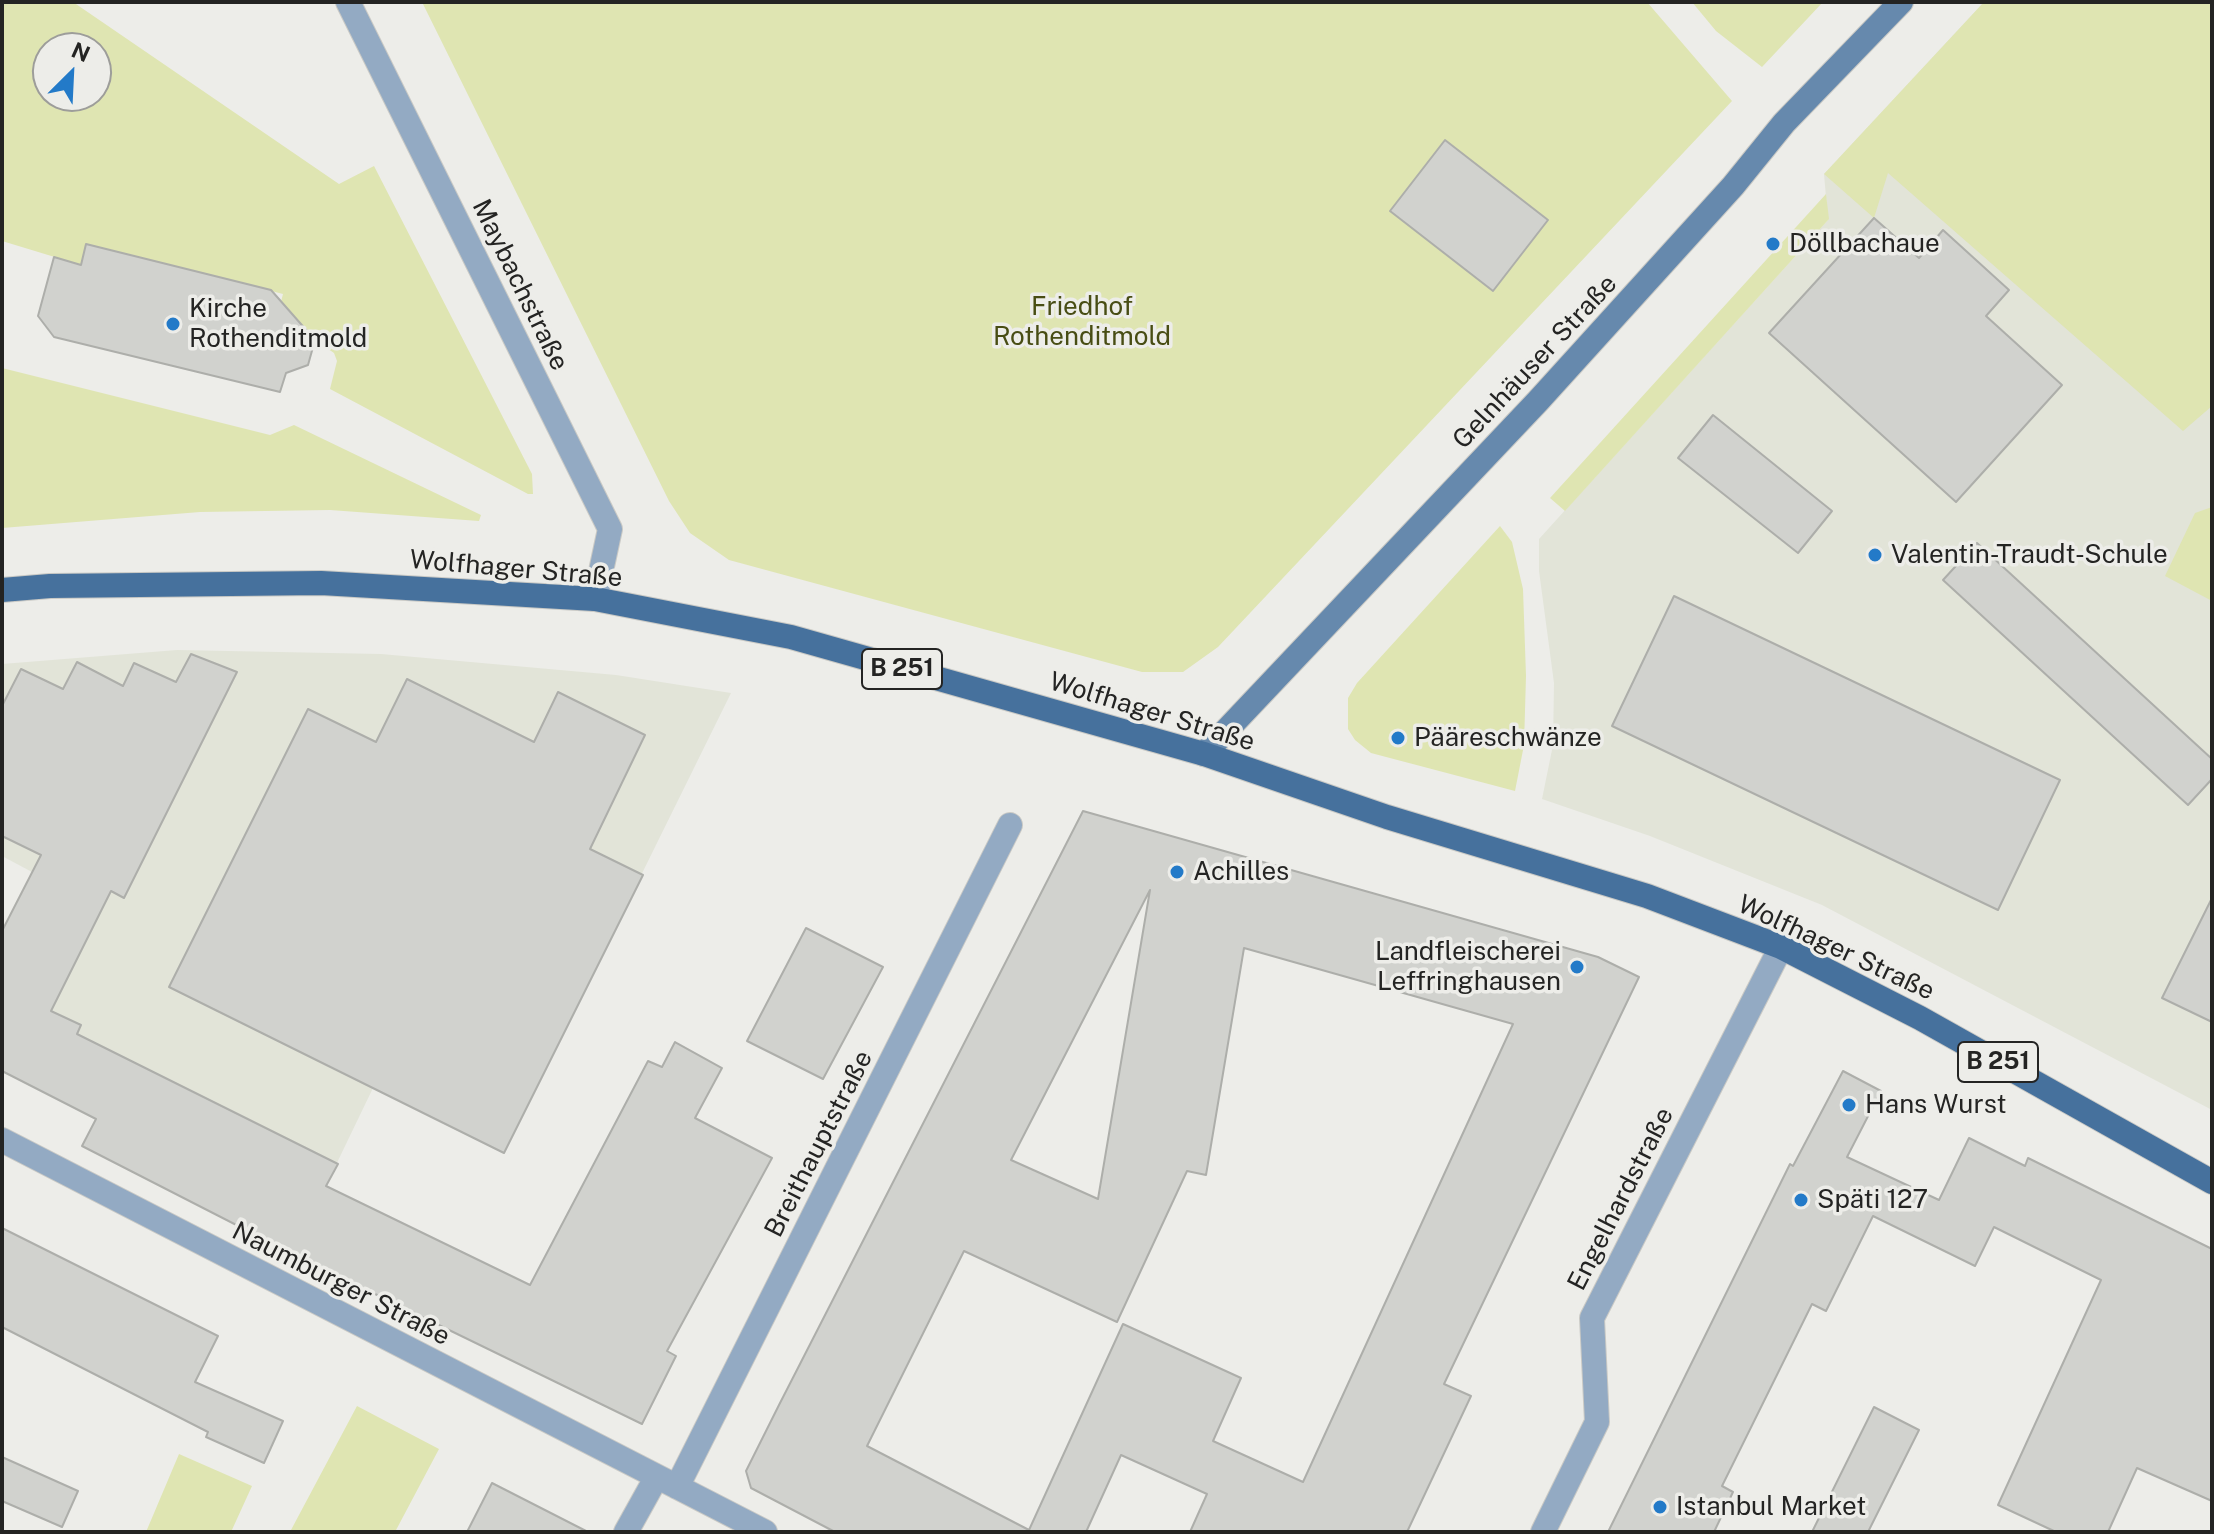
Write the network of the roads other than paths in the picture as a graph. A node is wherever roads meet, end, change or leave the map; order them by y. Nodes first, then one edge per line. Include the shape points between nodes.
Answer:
1 (348, 2) edge
2 (1901, 2) edge
3 (2, 590) edge
4 (595, 599) junction
5 (1204, 754) junction
6 (1010, 825) dead end
7 (1781, 947) junction
8 (2, 1140) edge
9 (2212, 1182) edge
10 (666, 1482) junction
11 (626, 1532) edge
12 (765, 1532) edge
13 (1543, 1532) edge

1 - 4 street, Maybachstraße via 610,529
2 - 5 main road, Gelnhäuser Straße via 1784,123 1538,401
3 - 4 main road, Wolfhager Straße / B 251 via 321,583
4 - 5 main road, Wolfhager Straße / B 251 via 791,637
5 - 7 main road, Wolfhager Straße / B 251 via 1387,817 1647,896
6 - 10 street, Breithauptstraße
7 - 9 main road, Wolfhager Straße / B 251 via 1920,1018
7 - 13 street, Engelhardstraße via 1592,1318 1597,1422
8 - 10 street, Naumburger Straße
10 - 11 street
10 - 12 street, Naumburger Straße

